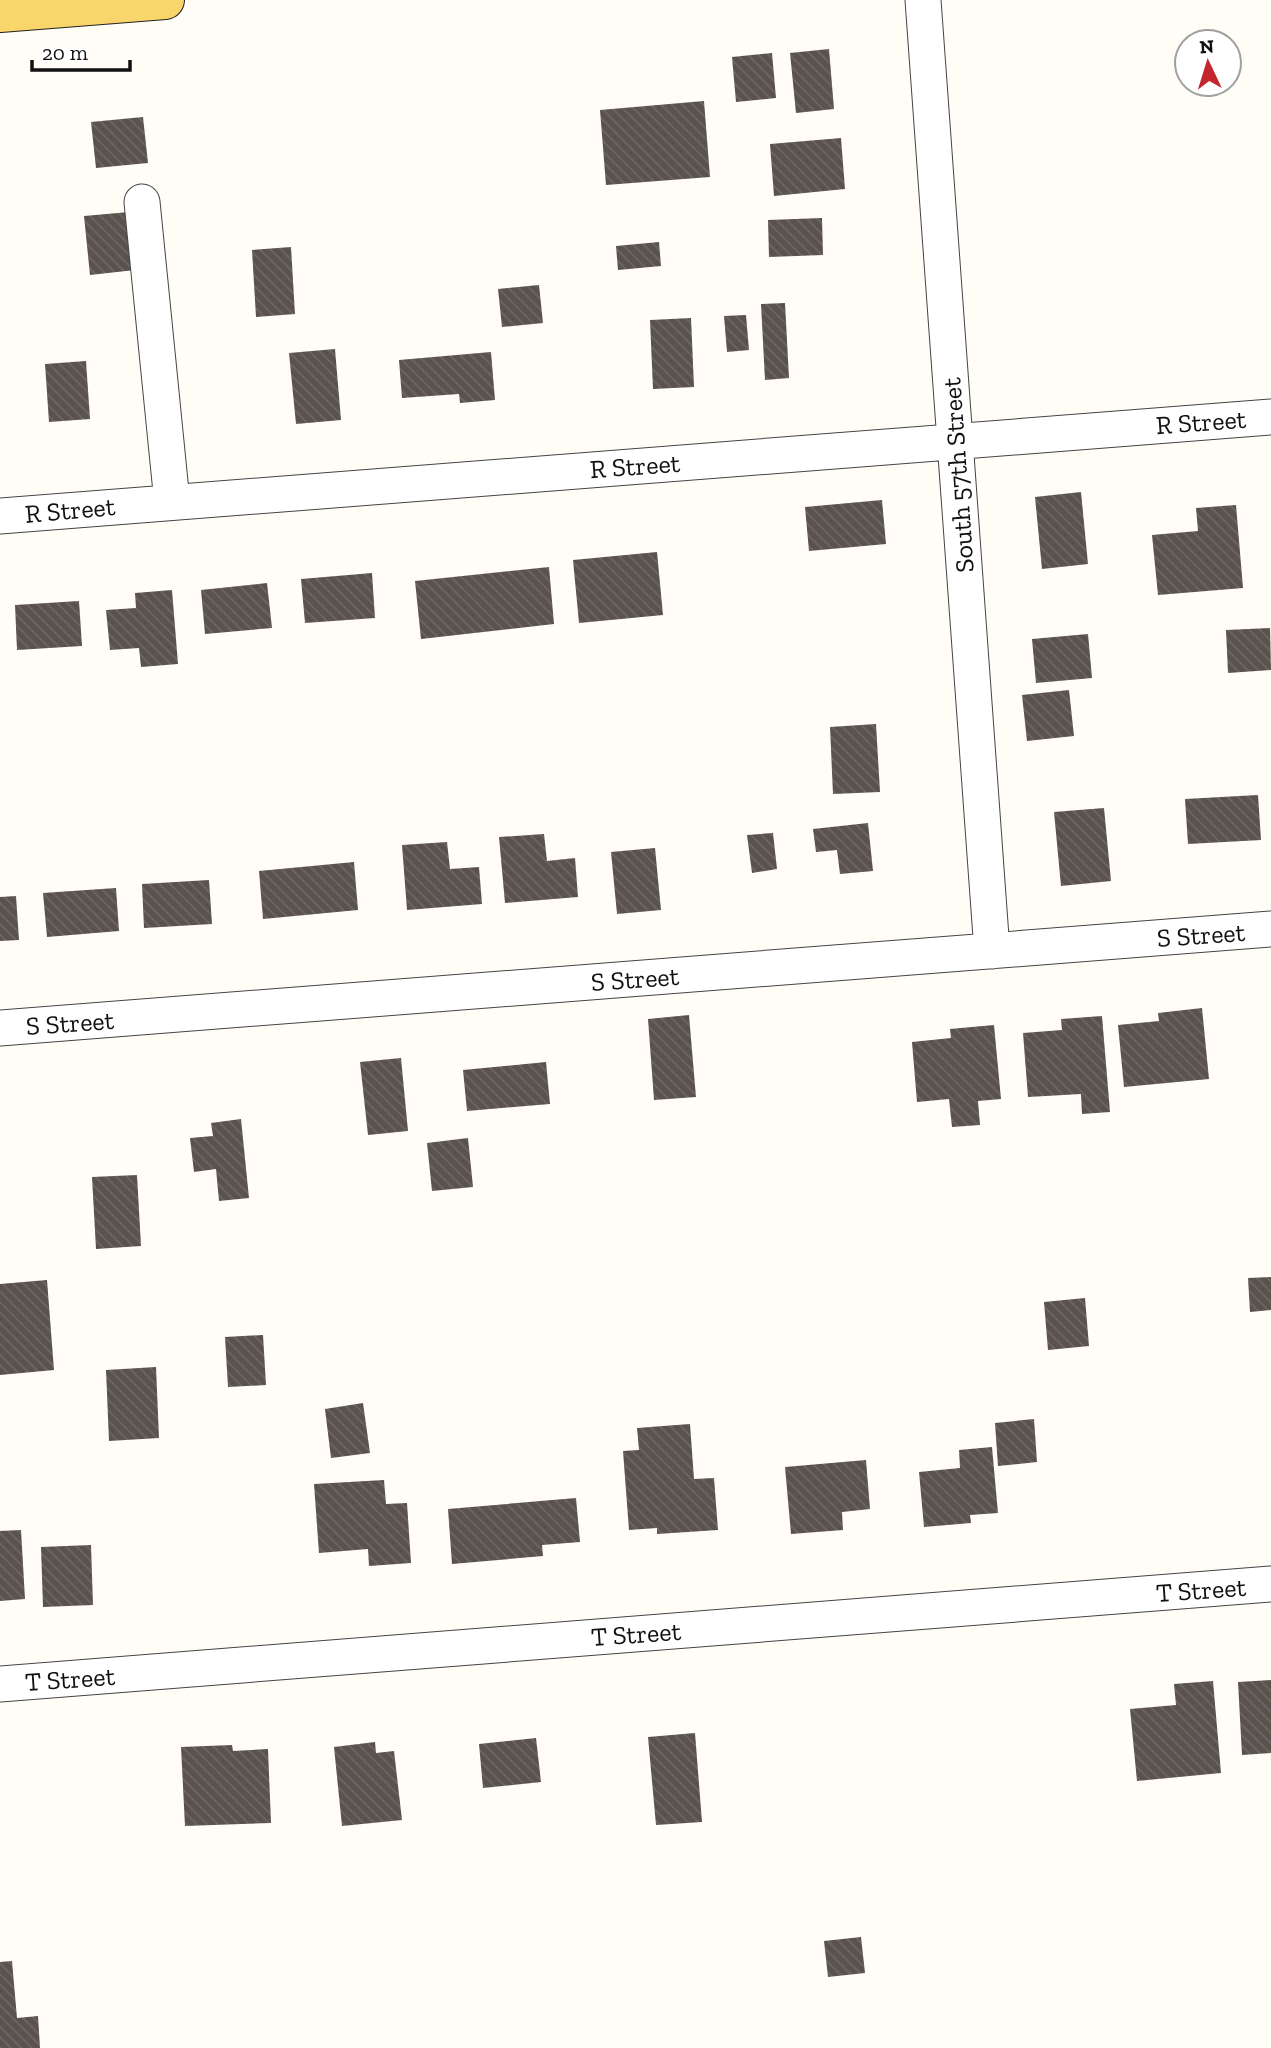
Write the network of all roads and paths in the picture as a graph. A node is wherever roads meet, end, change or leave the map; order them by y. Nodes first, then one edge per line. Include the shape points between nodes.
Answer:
1 (165, 0) edge
2 (923, 0) edge
3 (0, 13) edge
4 (142, 202) dead end
5 (1271, 416) edge
6 (956, 441) junction
7 (172, 502) junction
8 (0, 516) edge
9 (1271, 929) edge
10 (992, 951) junction
11 (0, 1028) edge
12 (1271, 1584) edge
13 (0, 1684) edge

1 - 3 main road
2 - 6 street, South 57th Street
4 - 7 street
5 - 6 street, R Street
6 - 7 street, R Street
6 - 10 street, South 57th Street
7 - 8 street, R Street
9 - 10 street, S Street
10 - 11 street, S Street
12 - 13 street, T Street

